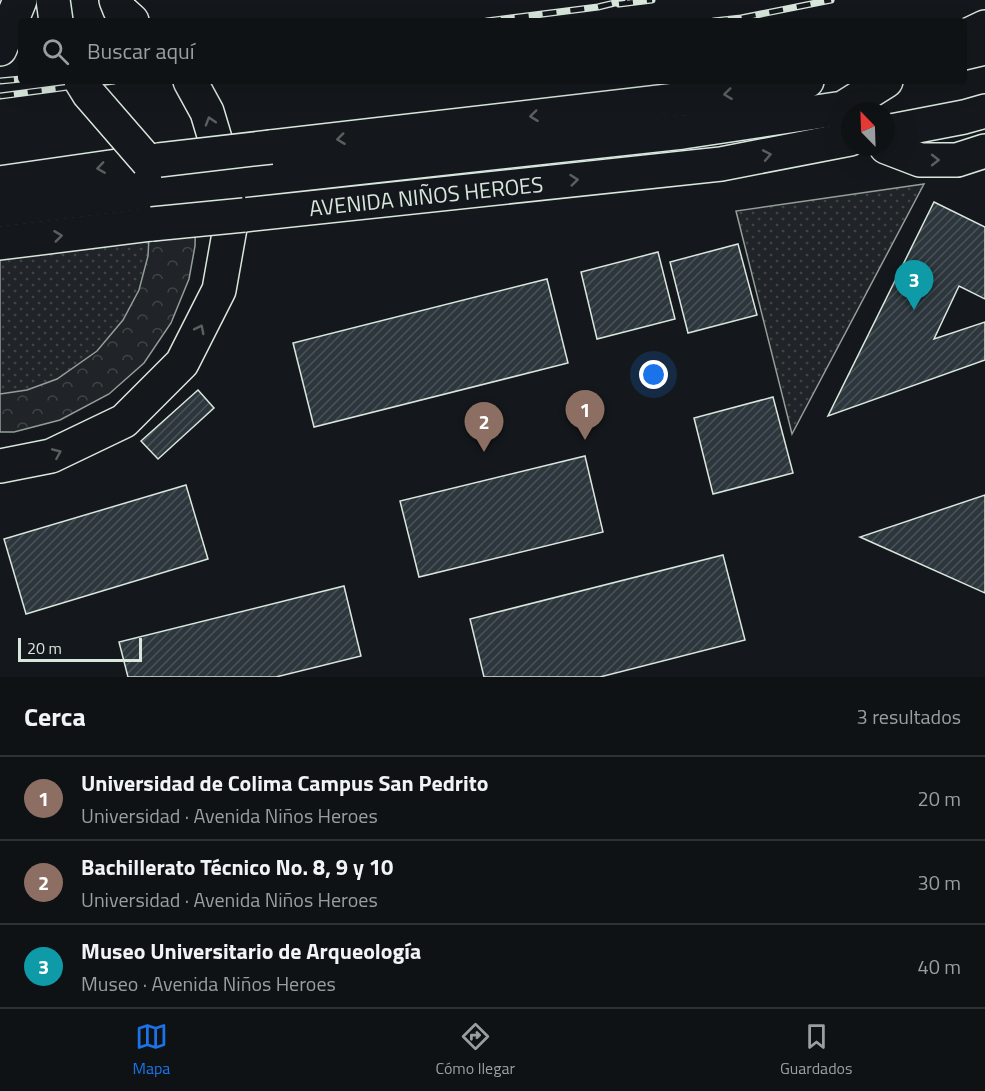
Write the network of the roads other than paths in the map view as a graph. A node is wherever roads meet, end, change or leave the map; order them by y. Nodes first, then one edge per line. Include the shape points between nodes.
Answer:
1 (20, 0) edge
2 (53, 0) edge
3 (116, 0) edge
4 (56, 18) edge
5 (129, 18) edge
6 (985, 27) edge
7 (967, 36) edge
8 (985, 48) edge
9 (0, 49) edge
10 (967, 52) edge
11 (83, 84) edge
12 (192, 84) edge
13 (790, 84) edge
14 (882, 84) edge
15 (859, 102) edge
16 (985, 111) edge
17 (841, 113) edge
18 (895, 130) edge
19 (841, 141) edge
20 (895, 150) edge
21 (985, 151) edge
22 (148, 162) junction
23 (228, 182) junction
24 (0, 183) edge
25 (0, 210) edge
26 (0, 243) edge
27 (0, 466) edge

1 - 9 street
2 - 4 street
3 - 5 street
6 - 7 street
8 - 10 street
11 - 22 street, bridge
23 -> 12 street via 207,112
13 -> 22 street, bridge
14 - 15 street
16 - 18 street
17 - 23 street
26 -> 19 street, AVENIDA NIÑOS HEROES, bridge via 721,164
20 -> 21 street via 920,160 957,160
22 -> 24 street
23 - 25 street
27 -> 23 street via 51,456 123,421 182,363 219,290 230,228

